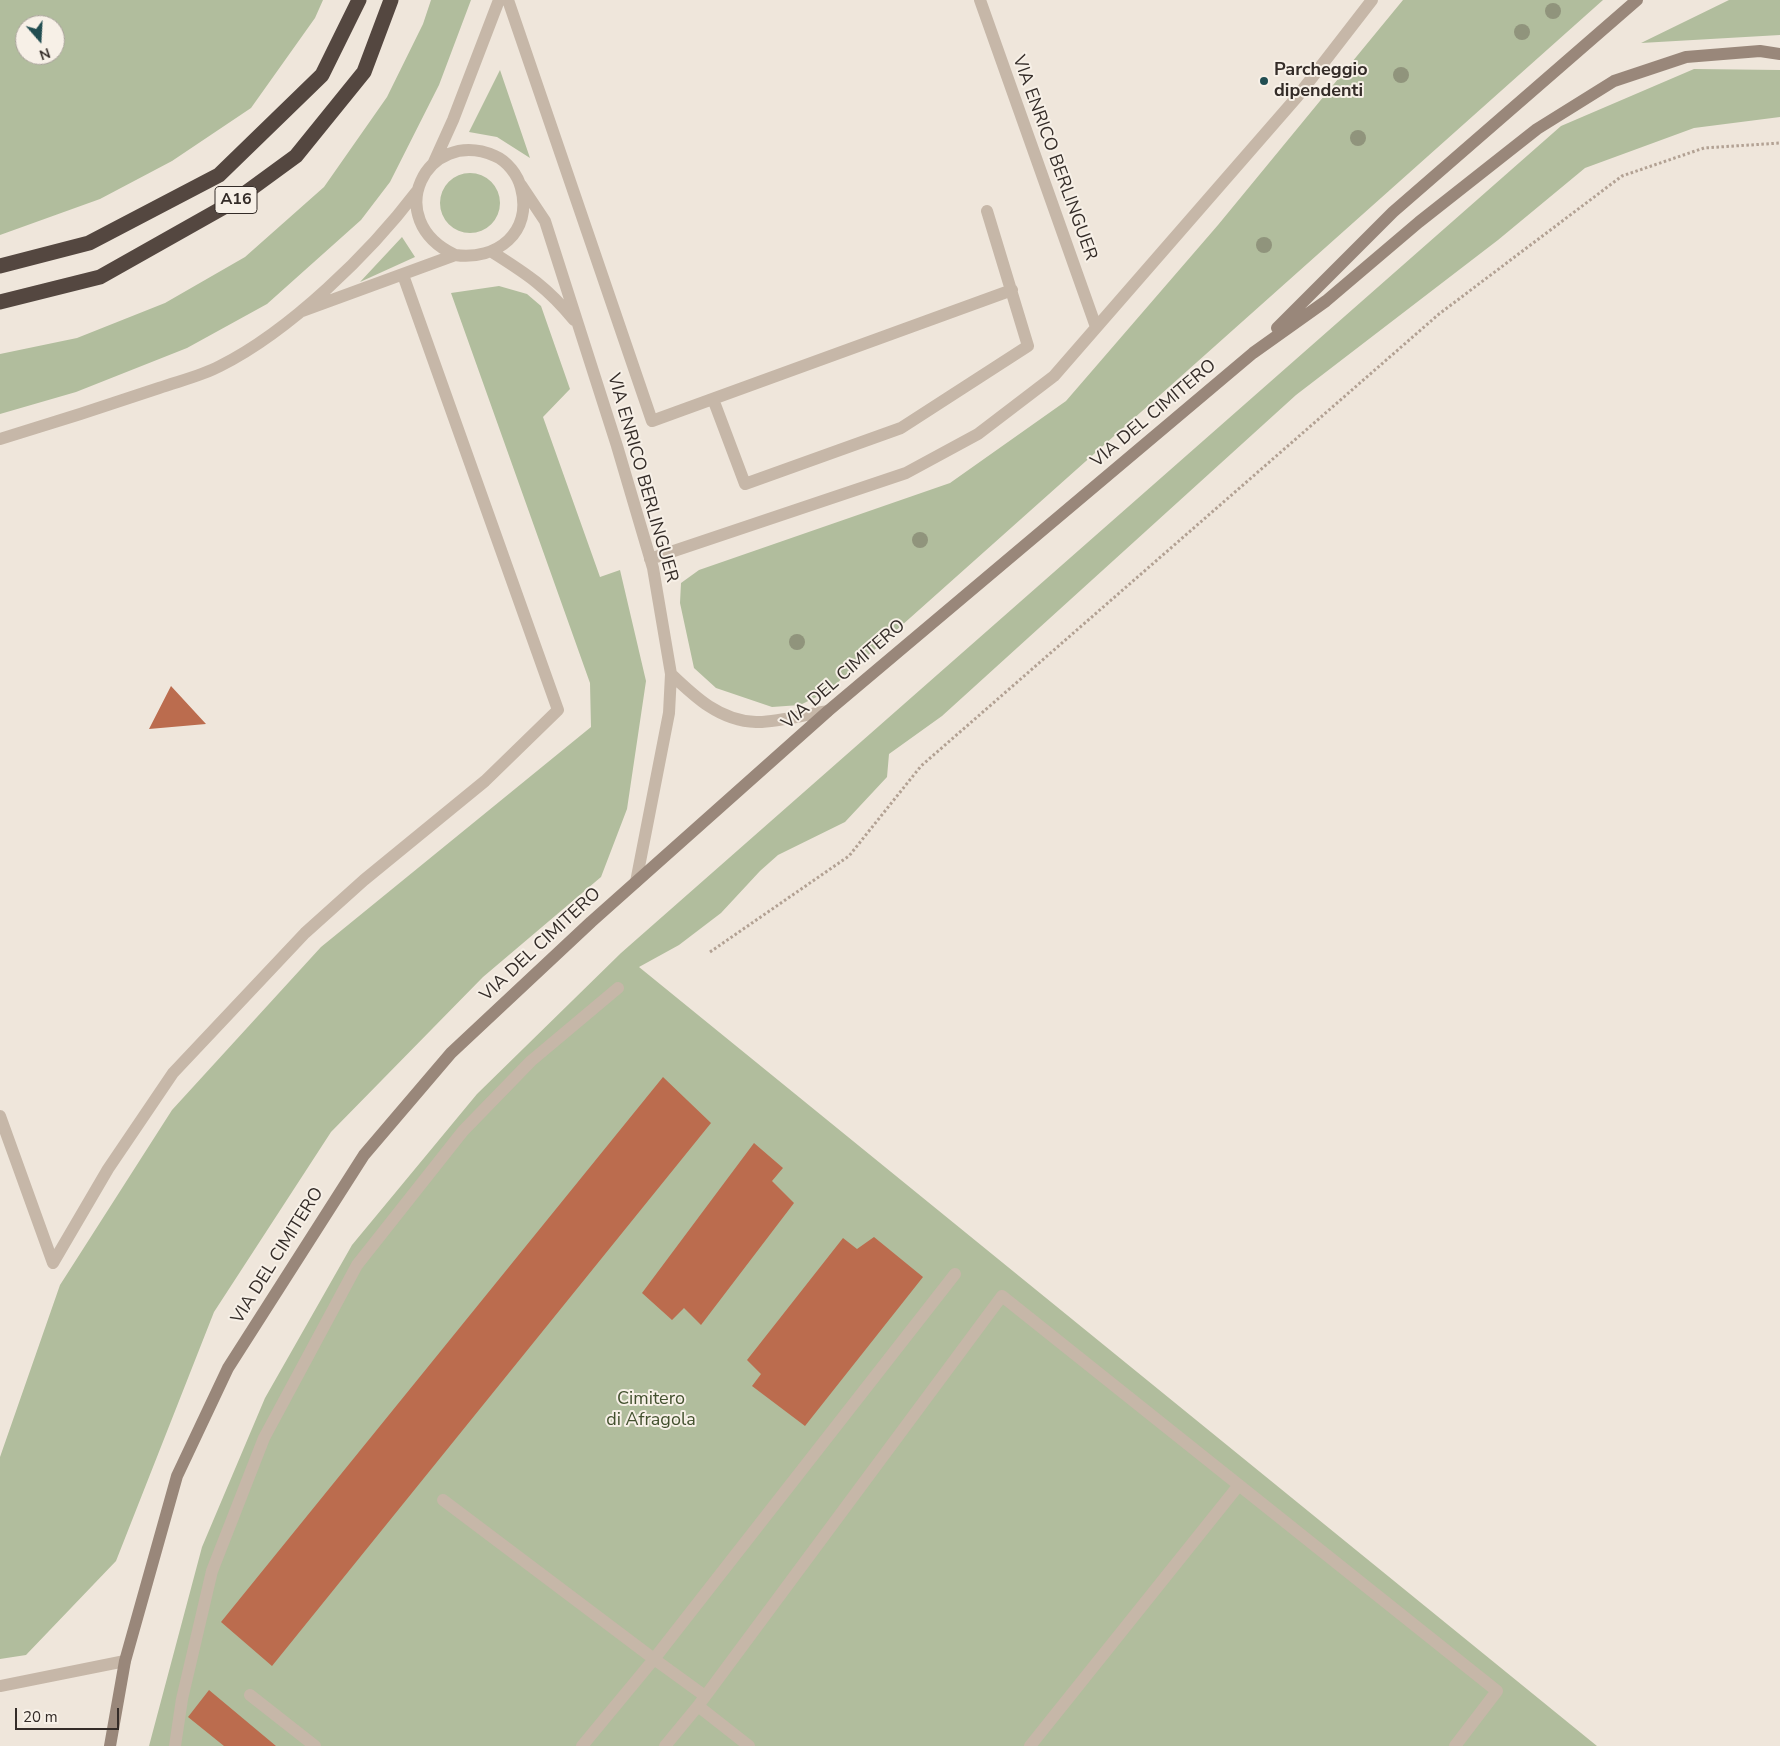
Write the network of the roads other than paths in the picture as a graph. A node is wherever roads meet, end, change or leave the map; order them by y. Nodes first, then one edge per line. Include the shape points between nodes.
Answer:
1 (359, 0) edge
2 (391, 0) edge
3 (499, 0) edge
4 (508, 0) edge
5 (980, 0) edge
6 (1372, 0) edge
7 (1637, 0) edge
8 (1780, 54) edge
9 (434, 163) junction
10 (521, 185) junction
11 (418, 189) junction
12 (987, 211) dead end
13 (492, 252) junction
14 (455, 255) junction
15 (0, 266) edge
16 (403, 275) junction
17 (1012, 290) junction
18 (0, 302) edge
19 (302, 311) junction
20 (577, 324) junction
21 (1096, 327) junction
22 (1253, 353) junction
23 (713, 399) junction
24 (0, 440) edge
25 (650, 559) junction
26 (671, 674) junction
27 (828, 711) junction
28 (636, 882) junction
29 (618, 988) dead end
30 (0, 1116) edge
31 (955, 1274) dead end
32 (1239, 1485) junction
33 (443, 1500) dead end
34 (654, 1659) junction
35 (125, 1661) junction
36 (0, 1686) edge
37 (250, 1695) dead end
38 (701, 1701) junction
39 (110, 1746) edge
40 (175, 1746) edge
41 (315, 1746) edge
42 (582, 1746) edge
43 (665, 1746) edge
44 (749, 1746) edge
45 (1030, 1746) edge
46 (1455, 1746) edge

1 - 15 highway, A16 via 322,75 219,175 89,243
2 - 18 highway, A16 via 364,72 296,156 233,202 100,277
3 - 9 street
4 - 23 street via 652,421
5 - 21 street, VIA ENRICO BERLINGUER
6 - 21 street via 1297,97
7 - 22 main road via 1393,212
8 - 22 main road via 1760,51 1686,57 1614,81 1537,128 1326,301
9 - 10 street via 448,154 483,151 499,158
9 - 11 street
10 - 13 street via 524,201 516,231 505,244
10 - 20 street, VIA ENRICO BERLINGUER via 545,221
11 - 14 street via 416,206 419,222 427,237
11 - 19 street via 397,217
12 - 17 street
13 - 14 street via 468,257
13 - 20 street via 537,280
14 - 16 street
16 - 19 street
16 - 30 street via 558,710 485,781 364,880 306,933 174,1073 108,1169 53,1263
17 - 23 street
17 - 23 street via 1028,346 902,428 745,484
19 - 24 street via 248,351 218,367
20 - 25 street, VIA ENRICO BERLINGUER
21 - 25 street via 1054,376 978,434 906,473
22 - 27 main road, VIA DEL CIMITERO
25 - 26 street, VIA ENRICO BERLINGUER
26 - 27 street via 698,700 723,714 756,722
26 - 28 street, VIA ENRICO BERLINGUER via 670,712
27 - 28 main road, VIA DEL CIMITERO
28 - 35 main road, VIA DEL CIMITERO via 451,1053 364,1155 228,1368 177,1476
29 - 40 street via 531,1061 464,1131 357,1264 264,1438 212,1571 182,1699
31 - 34 street
32 - 38 street via 1002,1296
32 - 45 street
32 - 46 street via 1497,1691
33 - 34 street
34 - 38 street
34 - 42 street
35 - 36 street
35 - 39 main road, VIA DEL CIMITERO
37 - 41 street
38 - 43 street
38 - 44 street

